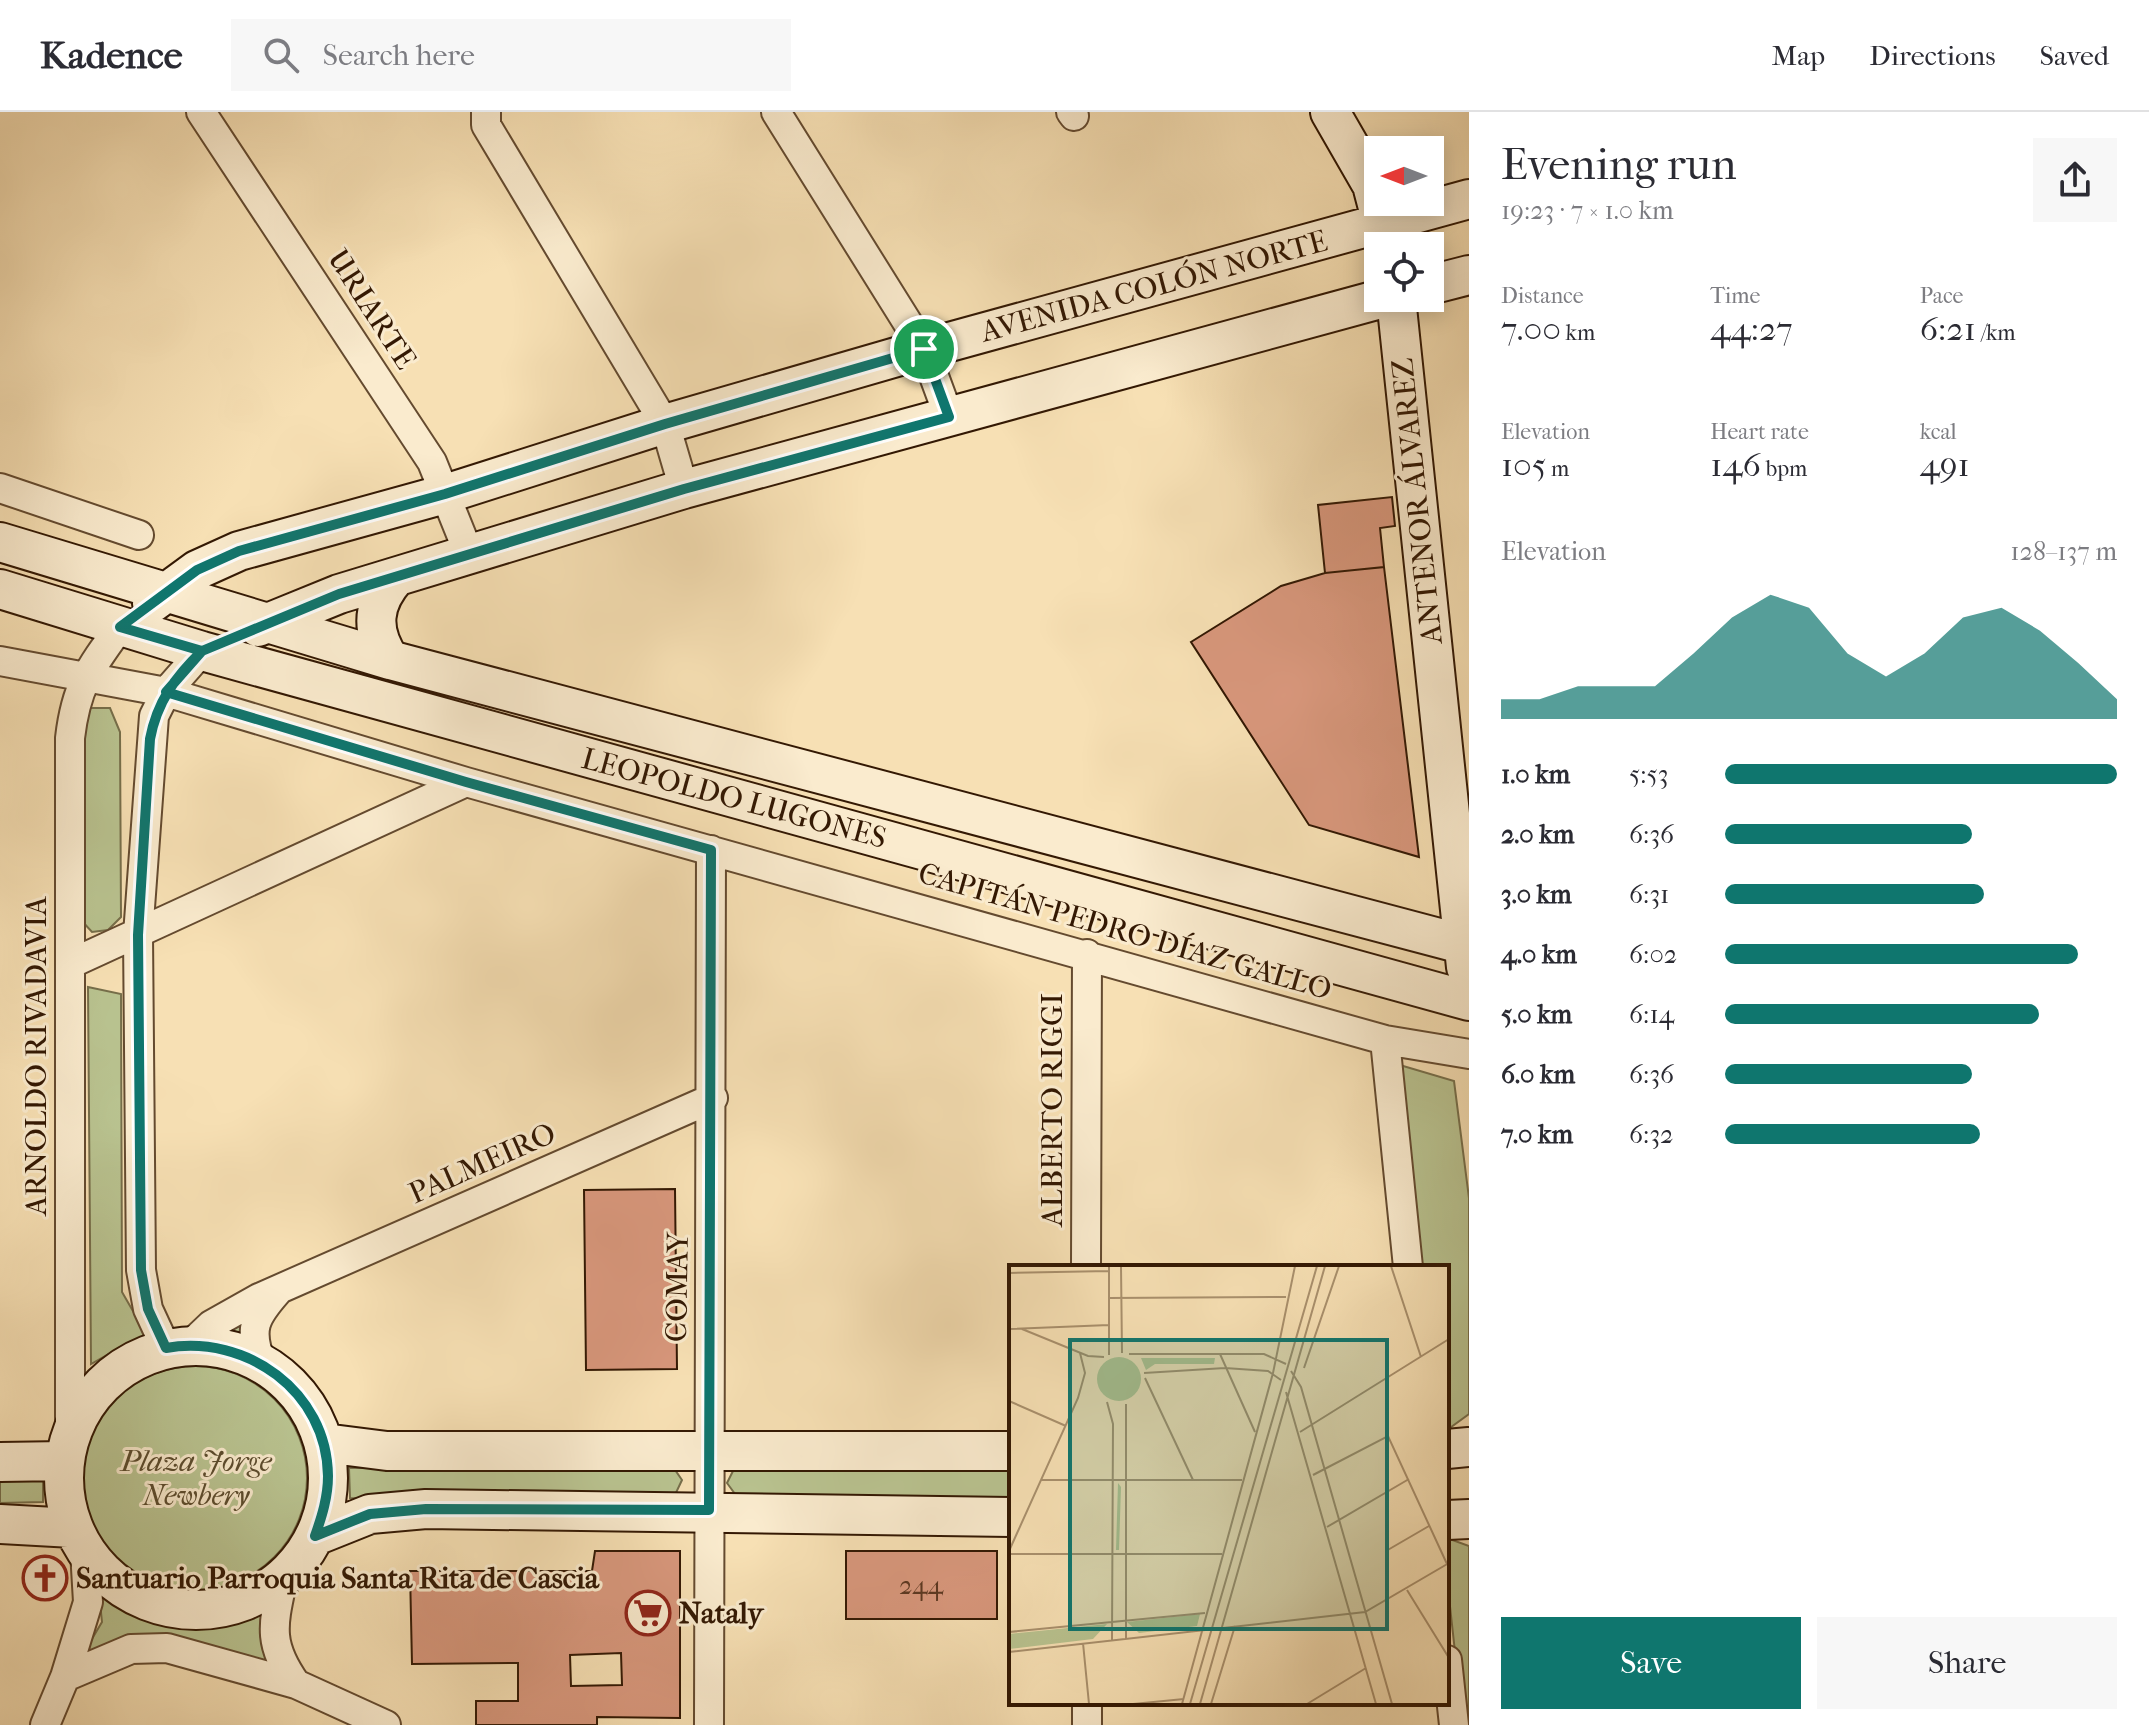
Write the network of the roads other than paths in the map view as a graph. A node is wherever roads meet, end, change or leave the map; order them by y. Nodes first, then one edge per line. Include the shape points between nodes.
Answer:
1 (201, 112) edge
2 (486, 112) edge
3 (776, 112) edge
4 (1330, 112) edge
5 (1469, 199) edge
6 (1385, 232) edge
7 (1393, 232) edge
8 (1364, 240) edge
9 (1469, 275) edge
10 (1444, 281) edge
11 (1364, 303) edge
12 (1398, 312) edge
13 (924, 349) junction
14 (949, 417) junction
15 (665, 424) junction
16 (0, 488) edge
17 (684, 489) junction
18 (445, 494) junction
19 (139, 535) dead end
20 (0, 542) edge
21 (469, 554) junction
22 (396, 577) junction
23 (0, 589) edge
24 (166, 592) junction
25 (268, 622) junction
26 (120, 627) junction
27 (202, 651) junction
28 (390, 660) junction
29 (0, 661) edge
30 (85, 675) junction
31 (166, 692) junction
32 (466, 782) junction
33 (711, 850) junction
34 (1463, 886) edge
35 (138, 935) junction
36 (1466, 946) edge
37 (1087, 954) junction
38 (70, 964) junction
39 (1469, 990) edge
40 (1469, 1001) edge
41 (1385, 1040) junction
42 (1469, 1054) edge
43 (713, 1098) junction
44 (1086, 1265) edge
45 (1408, 1265) edge
46 (278, 1291) junction
47 (178, 1347) junction
48 (261, 1362) junction
49 (324, 1443) junction
50 (1469, 1447) edge
51 (1449, 1449) edge
52 (67, 1450) junction
53 (1009, 1451) edge
54 (709, 1453) junction
55 (0, 1462) edge
56 (709, 1510) junction
57 (1009, 1517) edge
58 (1469, 1519) edge
59 (1449, 1520) edge
60 (0, 1524) edge
61 (315, 1536) junction
62 (79, 1540) junction
63 (283, 1578) junction
64 (65, 1677) junction
65 (1449, 1679) edge
66 (296, 1684) junction
67 (45, 1725) edge
68 (386, 1725) edge
69 (709, 1725) edge
70 (1454, 1725) edge

1 - 18 street, URIARTE via 432,462
2 - 15 street via 486,125
3 - 13 street
4 - 6 main road via 1372,185
5 - 7 main road, AVENIDA COLÓN NORTE
8 - 13 main road, AVENIDA COLÓN NORTE
9 - 10 main road
11 - 14 main road
12 - 34 main road, ANTENOR ÁLVAREZ
13 - 14 street
13 - 15 main road, AVENIDA COLÓN NORTE
14 - 17 main road
15 - 17 street
15 - 18 main road, AVENIDA COLÓN NORTE
16 - 19 street
17 - 21 main road
18 - 21 street, URIARTE
18 - 24 main road, AVENIDA COLÓN NORTE via 239,551 197,570
20 - 24 main road, LEOPOLDO LUGONES
21 - 22 main road
22 - 25 main road
22 - 28 main road via 384,591 375,626
23 - 26 main road, LEOPOLDO LUGONES
24 - 25 main road, LEOPOLDO LUGONES
24 - 26 main road, AVENIDA COLÓN NORTE
25 - 27 main road
25 - 28 main road, LEOPOLDO LUGONES
26 - 27 main road, LEOPOLDO LUGONES
26 - 30 street, ARNOLDO RIVADAVIA
27 - 31 street
27 - 40 main road, LEOPOLDO LUGONES
28 - 36 main road, LEOPOLDO LUGONES
29 - 30 street
30 - 31 street
30 - 38 street, ARNOLDO RIVADAVIA via 70,738
31 - 32 street, CAPITÁN PEDRO DÍAZ GALLO
31 - 35 street via 150,739
32 - 33 street, CAPITÁN PEDRO DÍAZ GALLO
32 - 35 street
33 - 37 street, CAPITÁN PEDRO DÍAZ GALLO
33 - 43 street, COMAY
34 - 36 main road, ANTENOR ÁLVAREZ
35 - 38 street
35 - 47 street via 141,1270 148,1309
36 - 39 main road, ANTENOR ÁLVAREZ
37 - 41 street, CAPITÁN PEDRO DÍAZ GALLO
37 - 44 street, ALBERTO RIGGI
38 - 52 street, ARNOLDO RIVADAVIA
41 - 42 street, CAPITÁN PEDRO DÍAZ GALLO
41 - 45 street
43 - 46 street, PALMEIRO
43 - 54 street, COMAY
46 - 47 street, PALMEIRO
46 - 48 street via 259,1313 252,1340
47 - 48 main road via 226,1349
47 - 52 main road via 124,1366 91,1398
48 - 49 main road via 288,1383 310,1411
49 - 54 main road via 387,1451
49 - 61 main road via 326,1506
50 - 51 main road
52 - 55 main road
52 - 62 main road via 65,1495
53 - 54 main road
54 - 56 street, COMAY
56 - 57 main road
56 - 61 main road via 426,1509 370,1514
56 - 69 street, COMAY
58 - 59 main road
60 - 62 main road
61 - 63 main road
62 - 63 main road via 106,1576 132,1595 173,1608 227,1608
62 - 64 street via 88,1602
63 - 66 street via 272,1629 278,1659
64 - 66 street via 131,1649 167,1648
64 - 67 street
65 - 70 street
66 - 68 street

